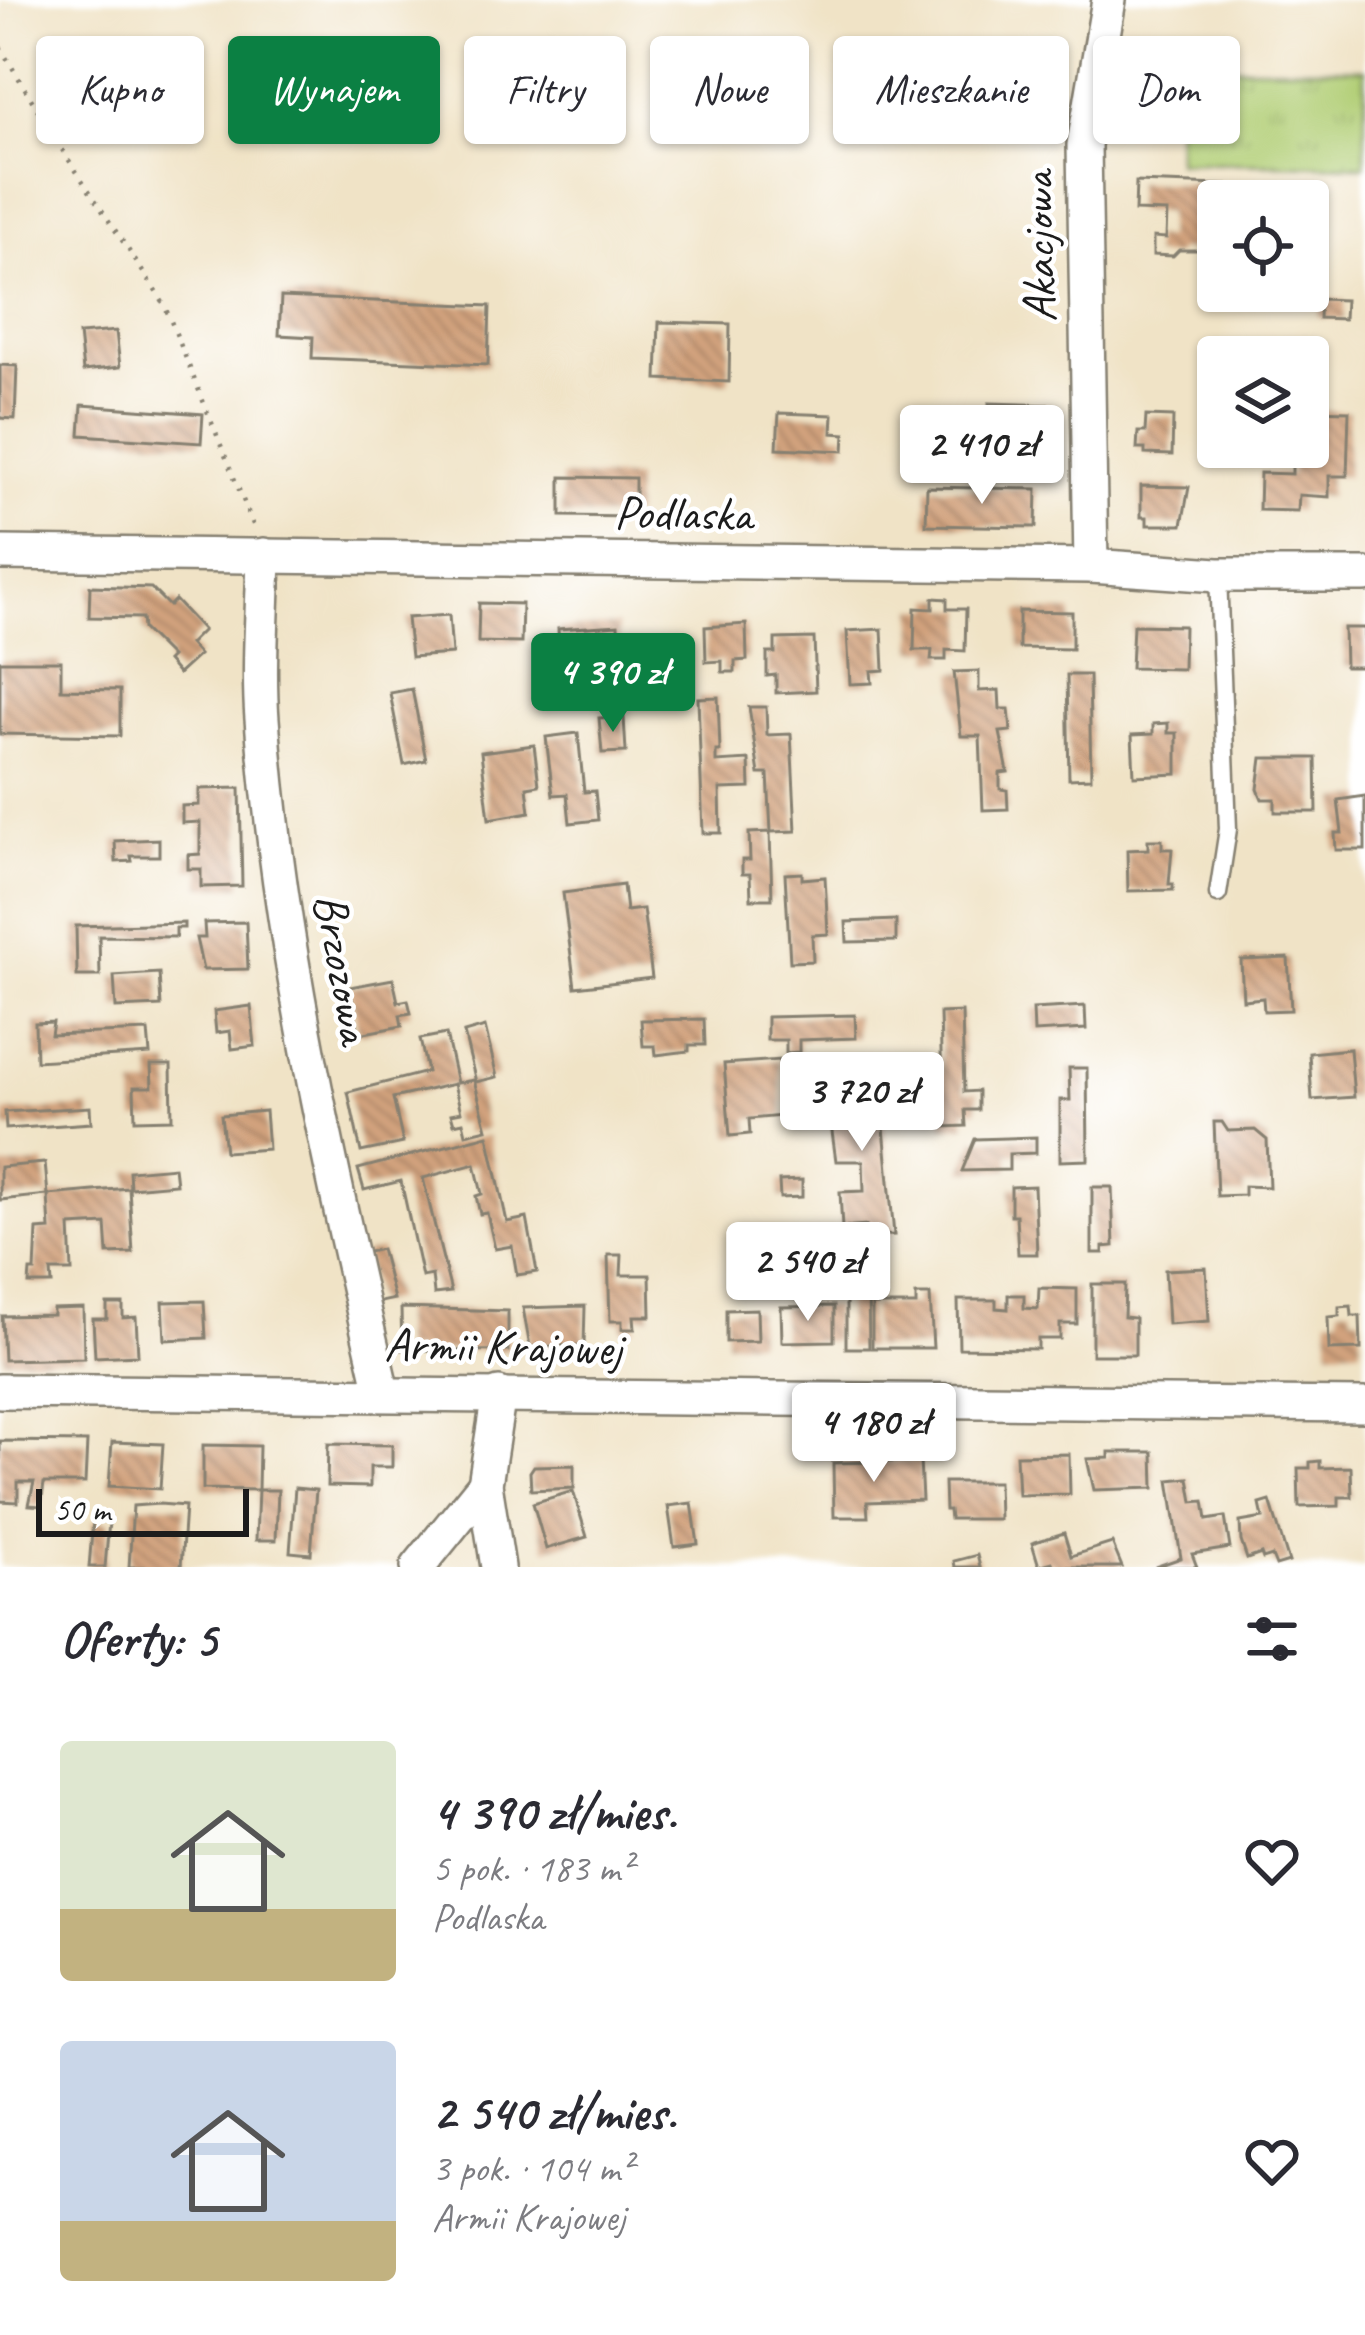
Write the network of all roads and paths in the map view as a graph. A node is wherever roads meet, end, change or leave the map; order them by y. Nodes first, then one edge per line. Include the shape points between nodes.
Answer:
1 (1109, 0) edge
2 (0, 46) edge
3 (0, 554) edge
4 (264, 555) junction
5 (1091, 566) junction
6 (1218, 575) junction
7 (1365, 575) edge
8 (1217, 894) dead end
9 (0, 1391) edge
10 (382, 1392) junction
11 (499, 1394) junction
12 (1365, 1405) edge
13 (484, 1484) junction
14 (418, 1567) edge
15 (498, 1567) edge

1 - 5 street, Akacjowa via 1084,145
2 - 4 path via 164,304
3 - 4 street, Podlaska
4 - 5 street, Podlaska
4 - 10 street, Brzozowa via 261,714 283,925
5 - 6 street, Podlaska
6 - 7 street, Podlaska
6 - 8 lane via 1228,829
9 - 10 street, Armii Krajowej
10 - 11 street, Armii Krajowej
11 - 12 street, Armii Krajowej
11 - 13 street
13 - 14 street
13 - 15 street

